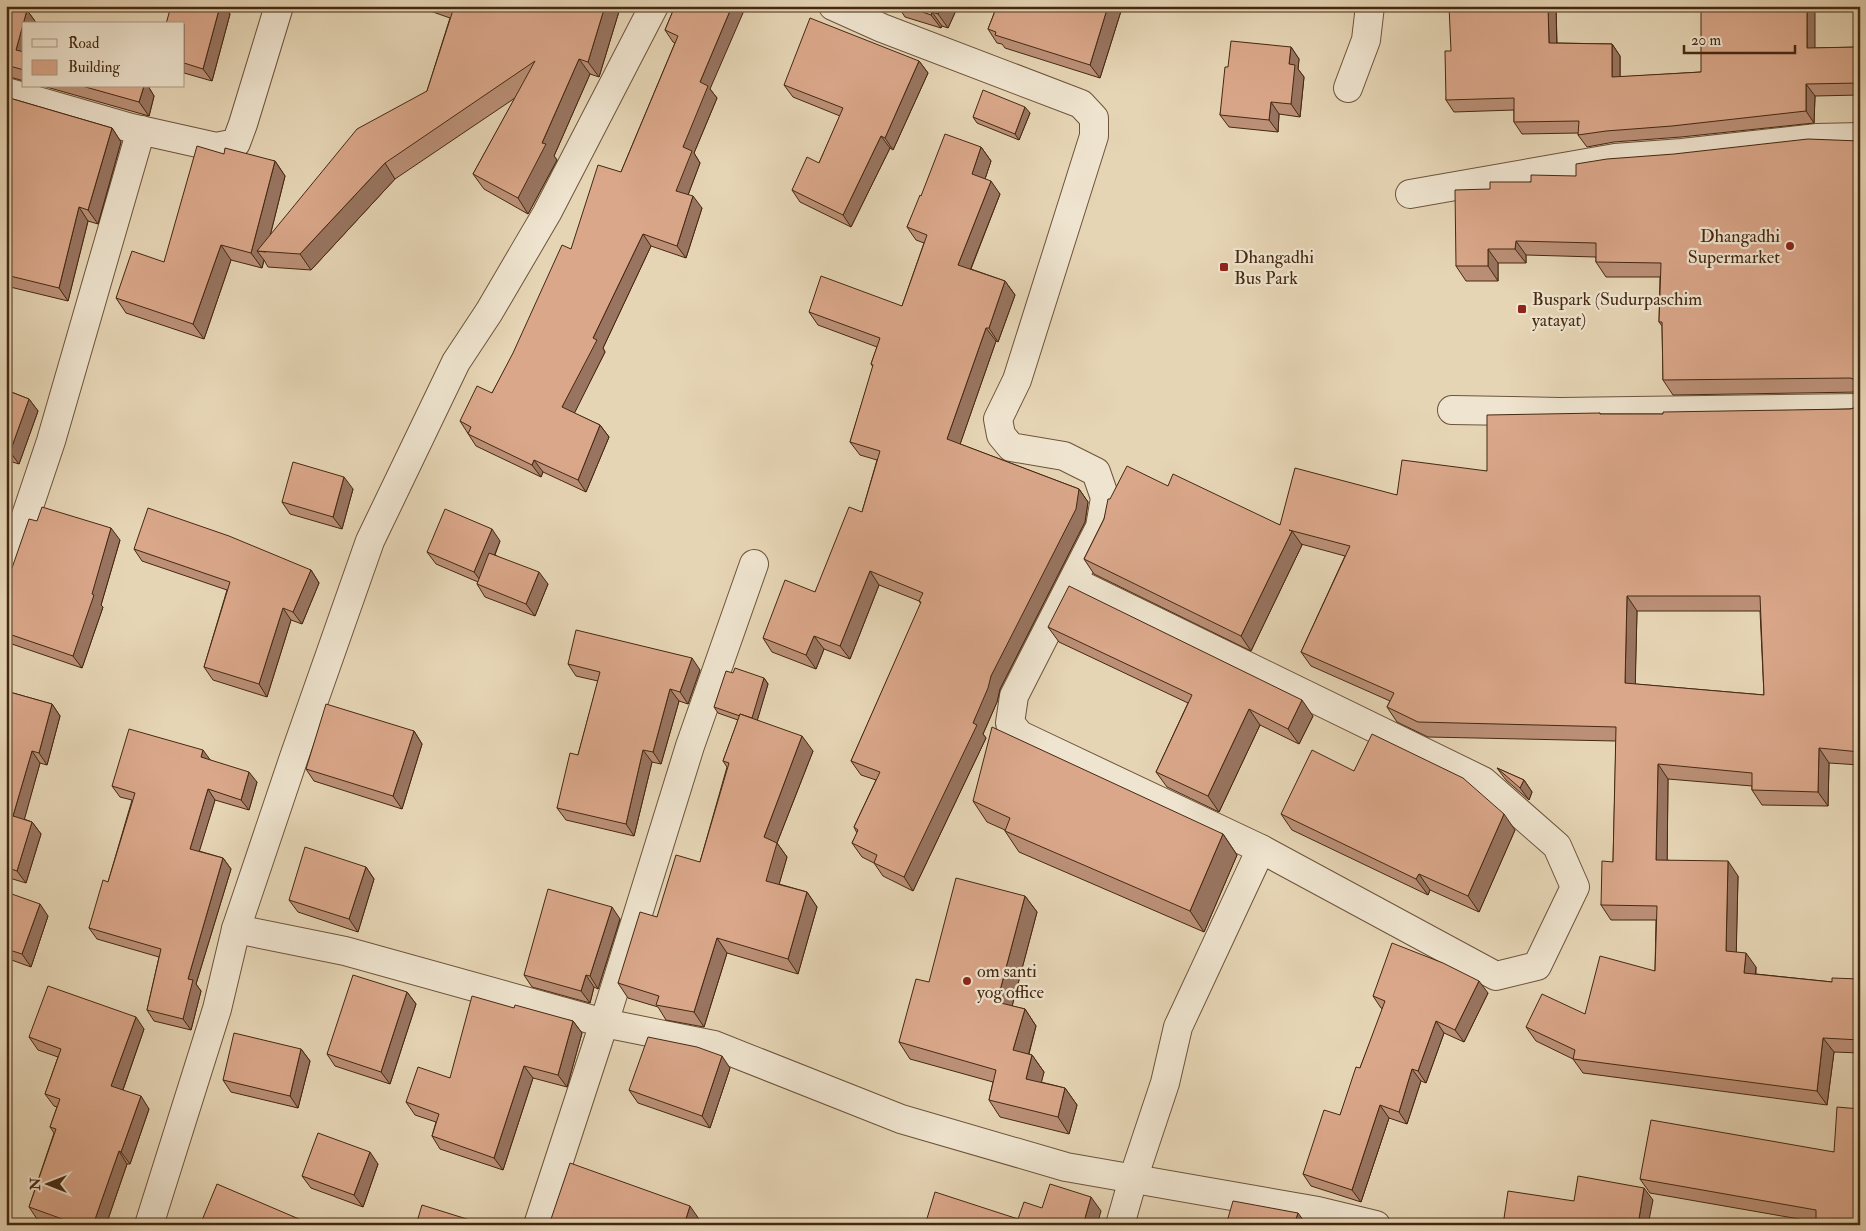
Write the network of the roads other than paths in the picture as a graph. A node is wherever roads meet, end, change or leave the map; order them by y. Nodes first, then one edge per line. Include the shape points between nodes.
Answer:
1 (279, 6) edge
2 (654, 6) edge
3 (833, 6) edge
4 (1370, 6) edge
5 (885, 17) edge
6 (1348, 88) dead end
7 (6, 92) edge
8 (141, 130) junction
9 (1860, 137) edge
10 (1410, 194) dead end
11 (1860, 408) edge
12 (1452, 410) dead end
13 (754, 564) dead end
14 (6, 575) edge
15 (1073, 581) junction
16 (1262, 849) junction
17 (236, 929) junction
18 (604, 1023) junction
19 (1132, 1179) junction
20 (150, 1225) edge
21 (538, 1225) edge
22 (1120, 1225) edge
23 (1376, 1225) edge

1 - 8 street via 236,143 216,147
2 - 17 street via 547,213 456,362 370,541
3 - 5 street
4 - 6 street via 1366,40
5 - 15 street via 1081,104 1094,118 1094,136 1017,380 998,419 1001,435 1011,447 1064,456 1096,472 1105,498 1100,526
7 - 8 street
8 - 14 street via 51,441
9 - 10 street via 1817,138 1615,158
11 - 12 street via 1560,412
13 - 18 street via 690,746
15 - 16 street via 1014,696 1010,723 1020,735
15 - 16 street via 1483,781 1557,846 1575,887 1537,966 1496,976
16 - 19 street via 1178,1027 1165,1083
17 - 18 street via 345,951
17 - 20 street via 217,1009
18 - 19 street via 714,1045 901,1119 1066,1167
18 - 21 street
19 - 22 street
19 - 23 street via 1318,1211

